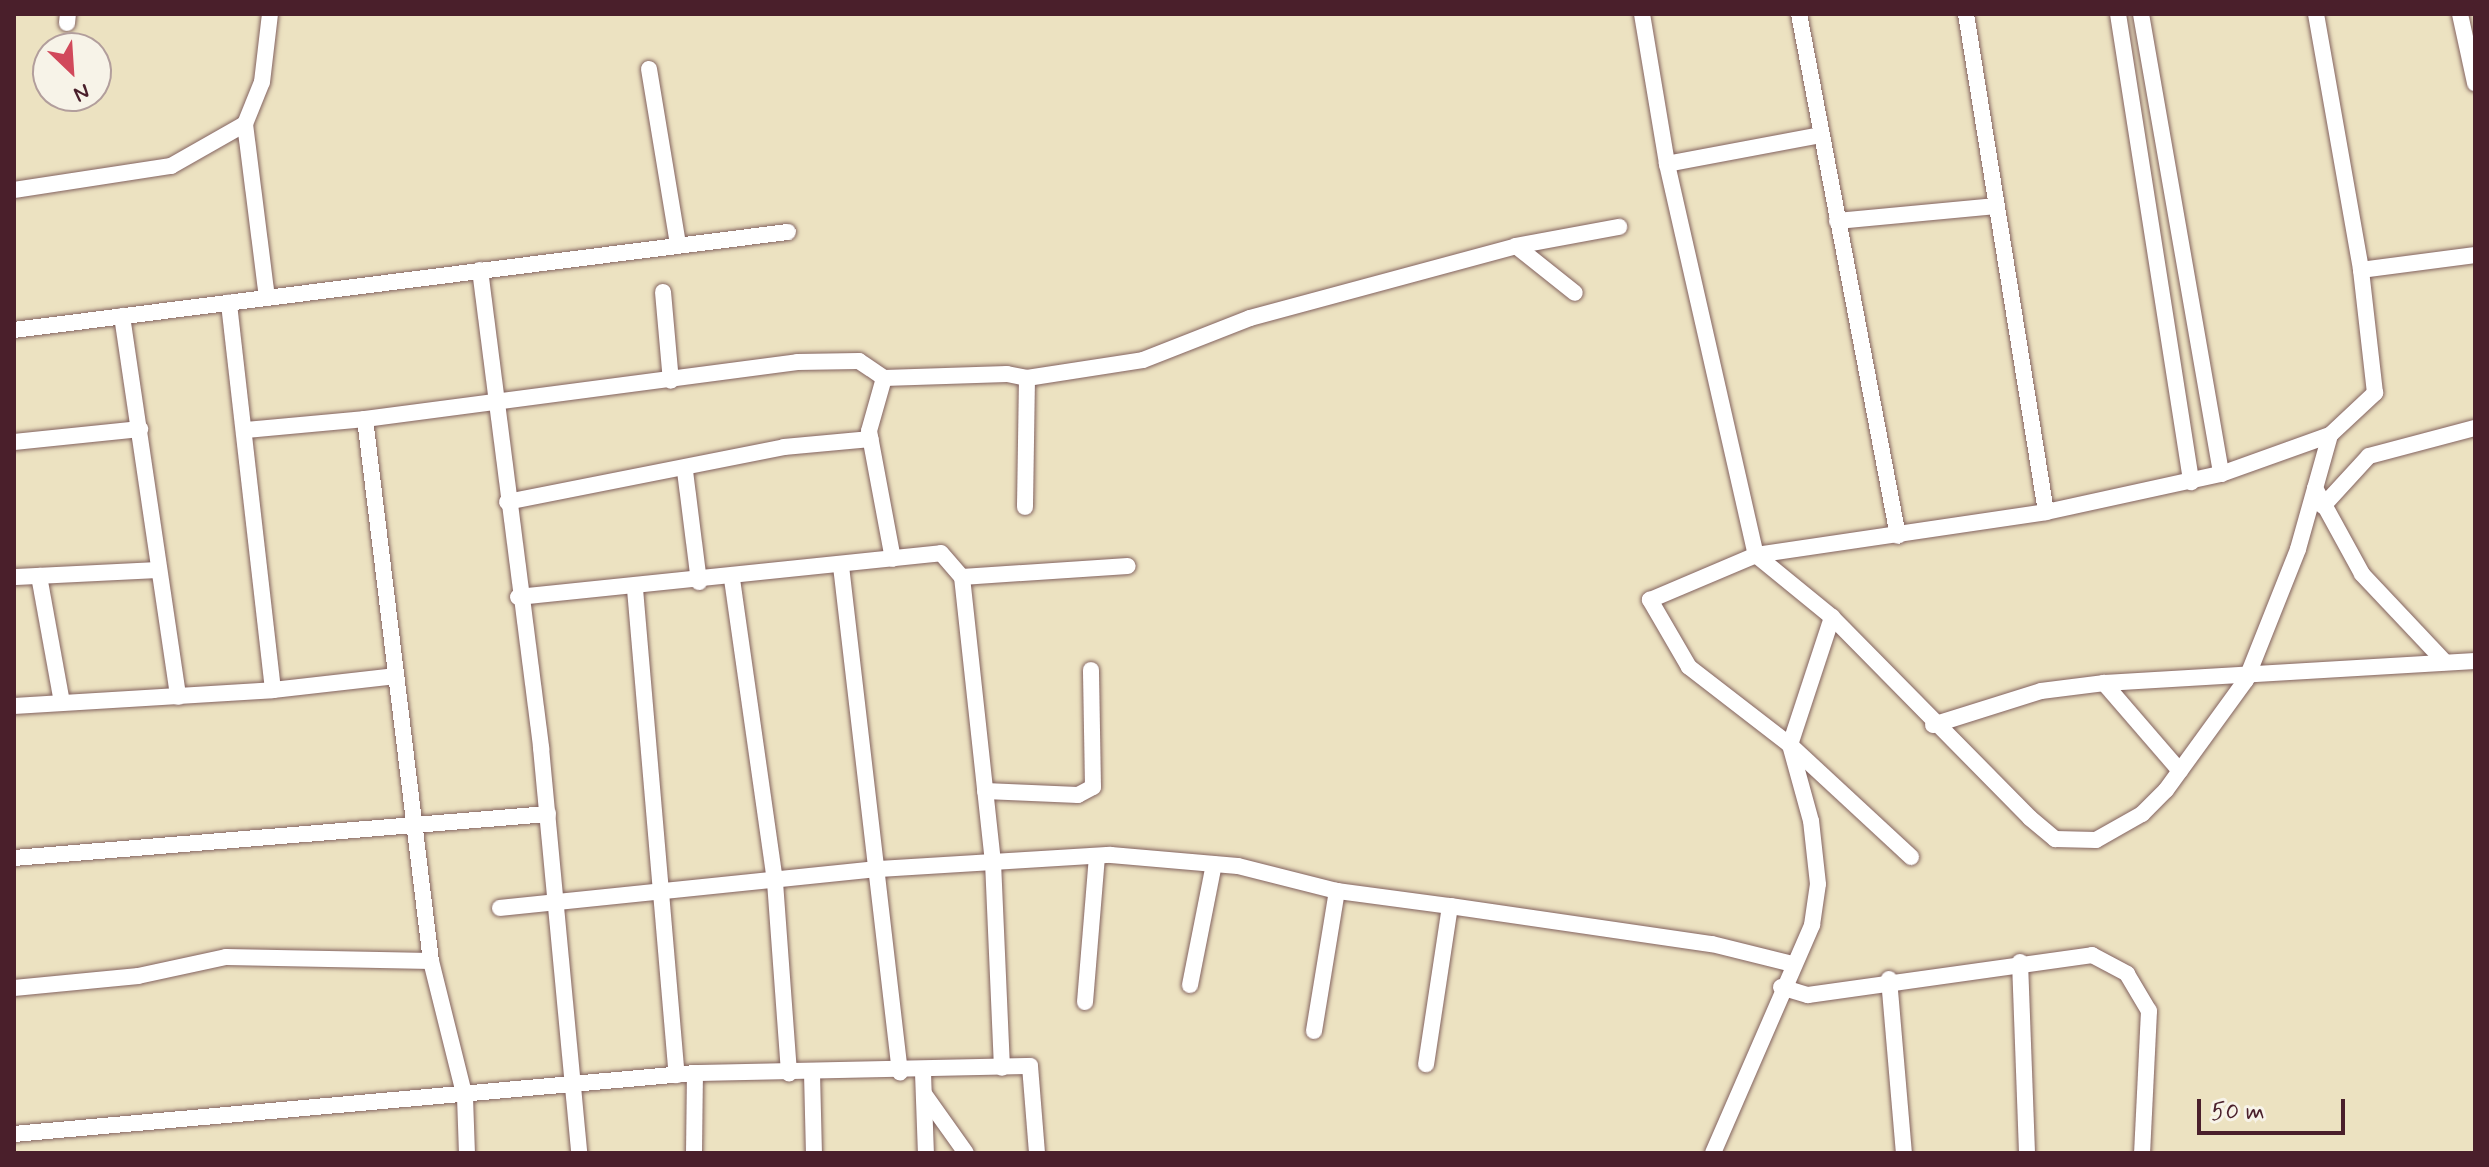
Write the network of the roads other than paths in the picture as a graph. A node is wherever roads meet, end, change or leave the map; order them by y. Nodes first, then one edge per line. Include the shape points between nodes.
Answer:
1 (270, 14) edge
2 (1642, 14) edge
3 (1799, 14) edge
4 (1966, 14) edge
5 (2118, 14) edge
6 (2141, 14) edge
7 (2316, 14) edge
8 (2460, 14) edge
9 (2469, 31) edge
10 (2473, 56) edge
11 (649, 69) dead end
12 (2475, 83) edge
13 (245, 124) junction
14 (1820, 135) junction
15 (1667, 164) junction
16 (14, 190) edge
17 (1996, 206) junction
18 (1837, 221) junction
19 (1619, 227) dead end
20 (788, 232) dead end
21 (678, 244) junction
22 (1516, 246) junction
23 (2475, 255) edge
24 (480, 270) junction
25 (2361, 270) junction
26 (663, 292) dead end
27 (1575, 293) dead end
28 (267, 297) junction
29 (229, 302) junction
30 (122, 316) junction
31 (14, 330) edge
32 (884, 378) junction
33 (1027, 378) junction
34 (671, 381) junction
35 (500, 398) junction
36 (365, 419) junction
37 (2475, 428) edge
38 (140, 429) junction
39 (246, 430) junction
40 (2330, 435) junction
41 (871, 439) junction
42 (14, 442) edge
43 (685, 471) junction
44 (2221, 474) junction
45 (2191, 482) junction
46 (2315, 488) junction
47 (507, 502) junction
48 (2323, 506) junction
49 (1025, 507) dead end
50 (2046, 512) junction
51 (1898, 536) junction
52 (1756, 555) junction
53 (893, 559) junction
54 (841, 566) junction
55 (1128, 566) dead end
56 (155, 570) junction
57 (39, 576) junction
58 (14, 577) edge
59 (962, 577) junction
60 (732, 579) junction
61 (699, 582) junction
62 (635, 589) junction
63 (518, 597) junction
64 (1832, 617) junction
65 (2475, 661) edge
66 (2445, 662) junction
67 (1091, 670) dead end
68 (396, 676) junction
69 (2246, 680) junction
70 (2104, 683) junction
71 (273, 690) junction
72 (178, 697) junction
73 (62, 702) junction
74 (14, 706) edge
75 (1933, 725) junction
76 (1790, 745) junction
77 (2180, 771) junction
78 (985, 791) junction
79 (548, 814) junction
80 (415, 825) junction
81 (1097, 856) junction
82 (1911, 857) dead end
83 (14, 858) edge
84 (993, 862) junction
85 (1214, 864) junction
86 (879, 869) junction
87 (775, 882) junction
88 (1337, 891) junction
89 (664, 892) junction
90 (557, 902) junction
91 (1450, 906) junction
92 (500, 908) dead end
93 (431, 961) junction
94 (2020, 962) junction
95 (1792, 964) junction
96 (1889, 979) junction
97 (1190, 985) dead end
98 (1781, 987) junction
99 (14, 988) edge
100 (1085, 1002) dead end
101 (1314, 1031) dead end
102 (1426, 1064) dead end
103 (1002, 1068) junction
104 (695, 1073) junction
105 (789, 1073) junction
106 (812, 1073) junction
107 (900, 1073) junction
108 (923, 1073) junction
109 (677, 1075) junction
110 (575, 1084) junction
111 (924, 1094) junction
112 (465, 1097) junction
113 (14, 1134) edge
114 (467, 1153) edge
115 (579, 1153) edge
116 (694, 1153) edge
117 (814, 1153) edge
118 (926, 1153) edge
119 (966, 1153) edge
120 (1037, 1153) edge
121 (1713, 1153) edge
122 (1904, 1153) edge
123 (2027, 1153) edge
124 (2142, 1153) edge

1 - 13 street via 262,82
2 - 15 street
3 - 14 street
4 - 17 street
5 - 45 street
6 - 44 street
7 - 25 street
8 - 9 street
9 - 10 street
10 - 12 street
11 - 21 street
13 - 16 street via 171,166
13 - 28 street
14 - 15 street
14 - 18 street
15 - 52 street
17 - 18 street
17 - 50 street
18 - 51 street
19 - 22 street
20 - 21 street
21 - 24 street
22 - 27 street
22 - 33 street via 1250,318 1143,360
23 - 25 street
24 - 28 street
24 - 35 street
25 - 40 street via 2375,393
26 - 34 street
28 - 29 street
29 - 30 street
29 - 39 street
30 - 31 street
30 - 38 street
32 - 33 street
32 - 34 street via 873,366 843,360
32 - 41 street
33 - 49 street
34 - 35 street
35 - 36 street
35 - 47 street
36 - 39 street
36 - 68 street
37 - 48 street via 2369,456
38 - 42 street
38 - 56 street
39 - 71 street
40 - 44 street
40 - 46 street
41 - 43 street via 784,447
41 - 53 street
43 - 47 street
43 - 61 street
44 - 45 street
45 - 50 street
46 - 48 street
46 - 69 street
47 - 63 street
48 - 66 street via 2362,574
50 - 51 street
51 - 52 street
52 - 64 street
52 - 76 street via 1650,600 1689,667
53 - 54 street
53 - 59 street via 941,553
54 - 60 street
54 - 86 street
55 - 59 street
56 - 57 street
56 - 72 street
57 - 58 street
57 - 73 street
59 - 78 street
60 - 61 street
60 - 87 street
61 - 62 street
62 - 63 street
62 - 89 street
63 - 79 street
64 - 75 street
64 - 76 street
65 - 66 street
66 - 69 street
67 - 78 street via 1093,787 1078,795
68 - 71 street
68 - 80 street
69 - 70 street
69 - 77 street
70 - 75 street via 2041,691
70 - 77 street
71 - 72 street
72 - 73 street
73 - 74 street
75 - 77 street via 2030,818 2073,843 2096,840 2142,814
76 - 82 street
76 - 95 street via 1818,884 1812,925
78 - 84 street
79 - 80 street
79 - 90 street
80 - 83 street
80 - 93 street
81 - 84 street
81 - 85 street
81 - 100 street
84 - 86 street
84 - 103 street
85 - 88 street
85 - 97 street
86 - 87 street
86 - 107 street
87 - 89 street
87 - 105 street
88 - 91 street
88 - 101 street
89 - 90 street
89 - 109 street
90 - 92 street
90 - 110 street
91 - 95 street via 1712,944
91 - 102 street
93 - 99 street via 226,957 138,976
93 - 112 street
94 - 96 street
94 - 123 street
94 - 124 street via 2092,955 2127,974 2141,990 2149,1011
95 - 98 street
96 - 98 street via 1808,995
96 - 122 street
98 - 121 street
103 - 108 street
103 - 120 street via 1030,1066
104 - 105 street
104 - 109 street
104 - 116 street
105 - 106 street
106 - 107 street
106 - 117 street
107 - 108 street
108 - 111 street
109 - 110 street
110 - 112 street
110 - 115 street
111 - 118 street
111 - 119 street
112 - 113 street
112 - 114 street

